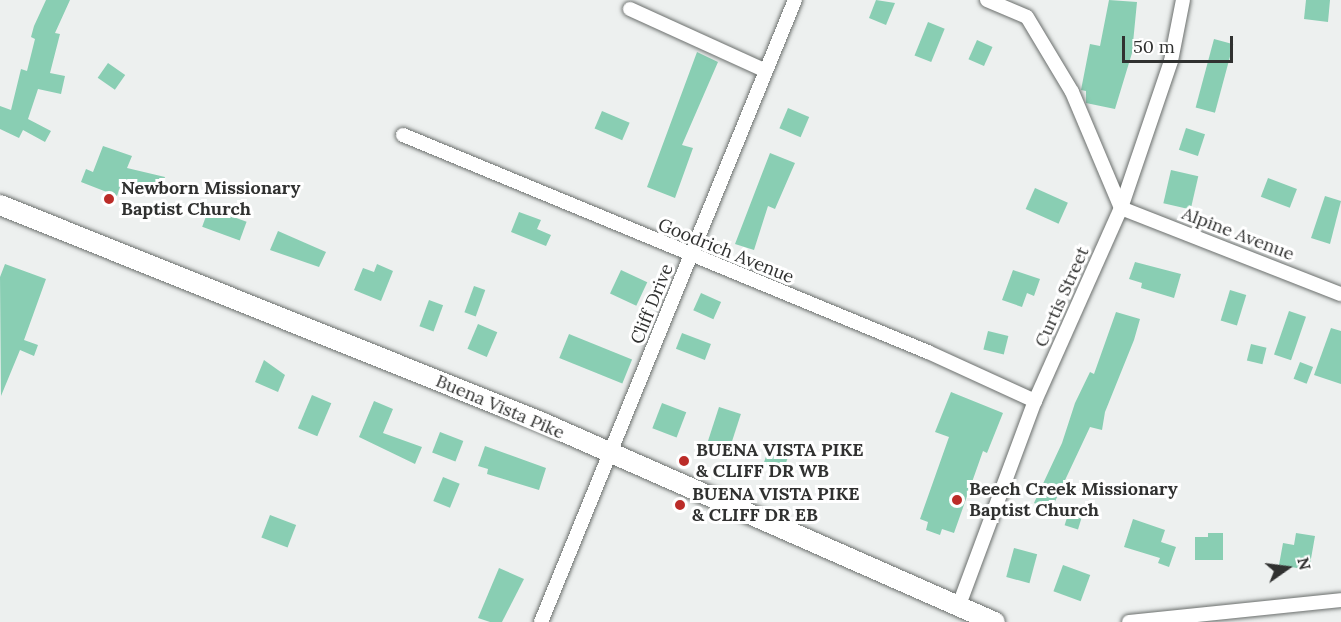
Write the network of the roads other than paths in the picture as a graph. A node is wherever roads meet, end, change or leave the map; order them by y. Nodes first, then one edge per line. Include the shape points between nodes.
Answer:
1 (795, 0) edge
2 (987, 0) edge
3 (1183, 0) edge
4 (630, 9) dead end
5 (766, 71) junction
6 (403, 135) dead end
7 (0, 205) edge
8 (1121, 208) junction
9 (691, 257) junction
10 (1341, 294) edge
11 (1035, 401) junction
12 (610, 454) junction
13 (1341, 600) edge
14 (959, 605) junction
15 (541, 622) edge
16 (995, 622) edge
17 (1129, 622) edge

1 - 5 street, Cliff Drive
2 - 8 street via 1027,17 1072,92
3 - 8 street, Curtis Street via 1171,60
4 - 5 street
5 - 9 street, Cliff Drive
6 - 9 street, Goodrich Avenue
7 - 12 main road, Buena Vista Pike via 520,414
8 - 10 street, Alpine Avenue
8 - 11 street, Curtis Street
9 - 11 street, Goodrich Avenue via 928,352
9 - 12 street, Cliff Drive
11 - 14 street, Curtis Street
12 - 14 main road, Buena Vista Pike
12 - 15 street, Cliff Drive
13 - 17 street
14 - 16 main road, Buena Vista Pike

